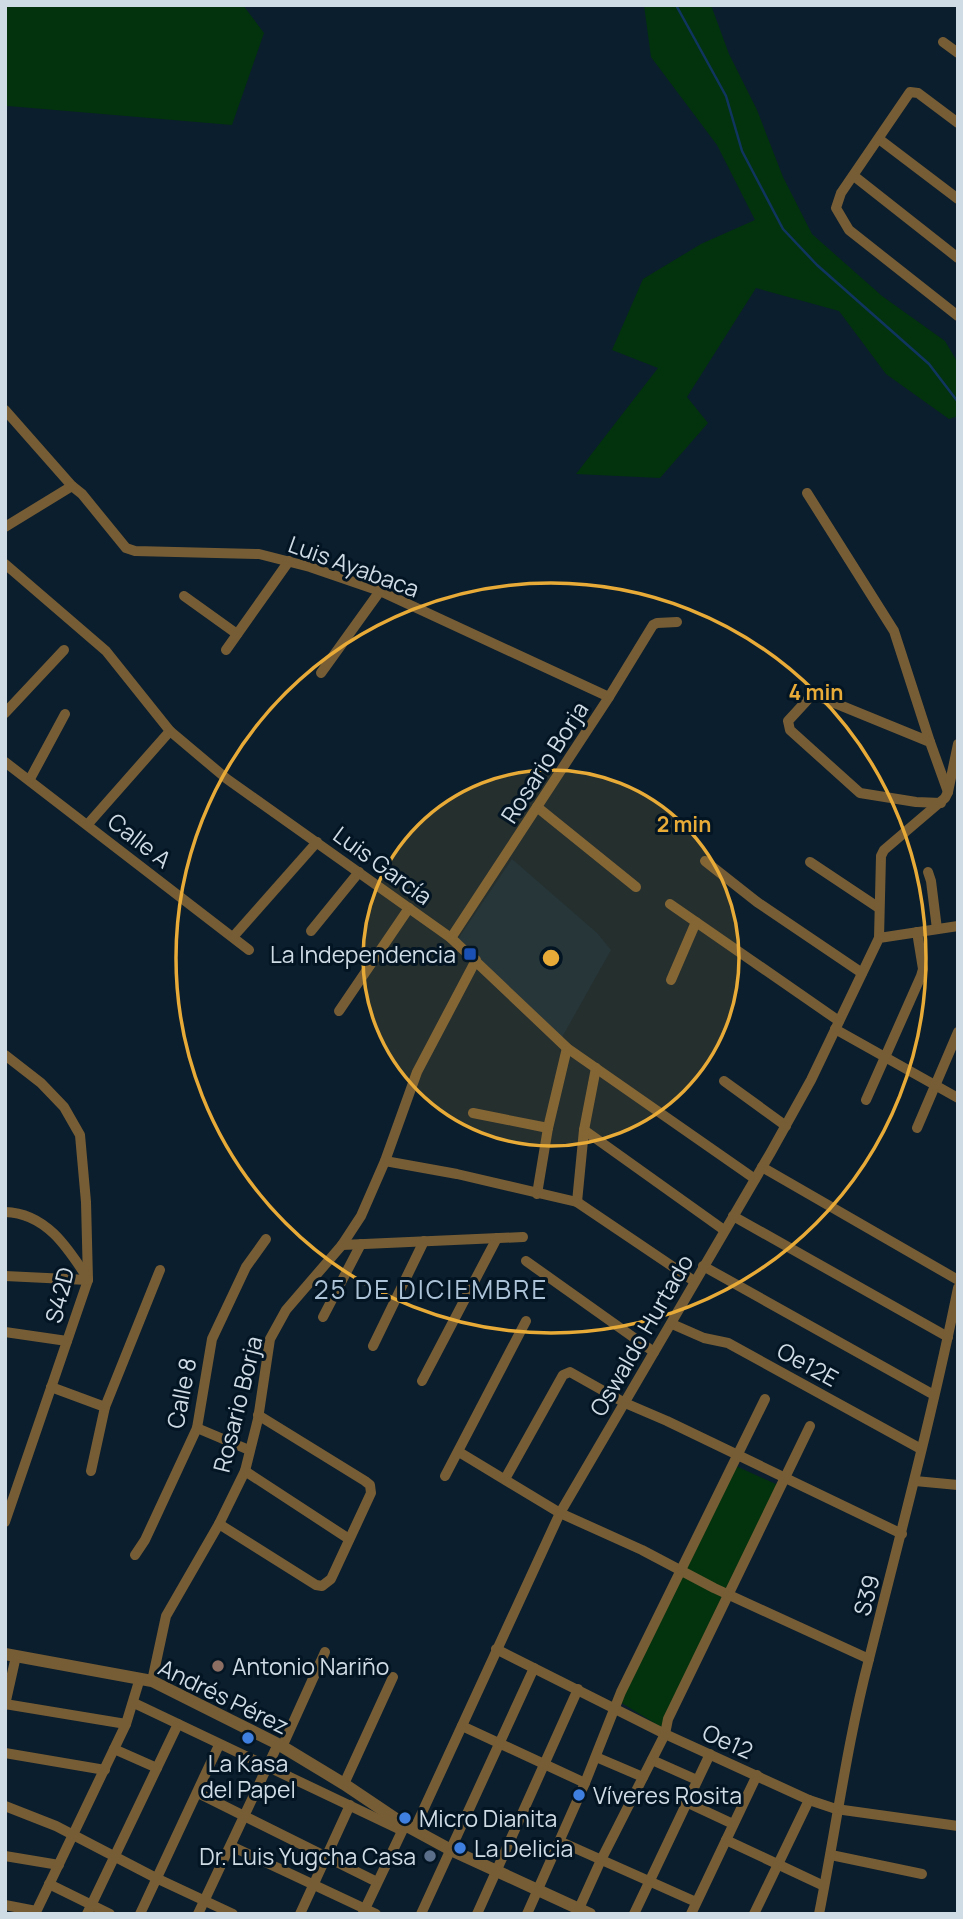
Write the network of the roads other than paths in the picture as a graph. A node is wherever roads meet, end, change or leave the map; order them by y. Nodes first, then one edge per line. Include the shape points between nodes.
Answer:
1 (943, 42) dead end
2 (958, 53) edge
3 (958, 124) edge
4 (879, 139) junction
5 (854, 176) junction
6 (958, 199) edge
7 (958, 258) edge
8 (958, 316) edge
9 (5, 410) edge
10 (72, 486) junction
11 (807, 493) dead end
12 (5, 527) edge
13 (289, 561) junction
14 (5, 564) edge
15 (380, 591) junction
16 (184, 596) dead end
17 (677, 622) dead end
18 (237, 634) junction
19 (64, 650) dead end
20 (226, 650) dead end
21 (321, 673) dead end
22 (609, 697) junction
23 (5, 713) edge
24 (65, 714) dead end
25 (170, 731) junction
26 (930, 742) junction
27 (958, 744) edge
28 (5, 762) edge
29 (30, 779) junction
30 (948, 792) junction
31 (941, 803) junction
32 (537, 807) junction
33 (88, 824) junction
34 (317, 842) junction
35 (705, 861) dead end
36 (810, 862) dead end
37 (359, 872) junction
38 (928, 872) dead end
39 (636, 887) dead end
40 (670, 904) dead end
41 (408, 908) junction
42 (879, 908) junction
43 (696, 922) junction
44 (958, 926) edge
45 (937, 929) junction
46 (310, 931) dead end
47 (917, 932) junction
48 (233, 937) junction
49 (450, 938) junction
50 (878, 938) junction
51 (249, 950) dead end
52 (476, 960) junction
53 (862, 973) junction
54 (671, 980) dead end
55 (339, 1011) dead end
56 (837, 1025) junction
57 (958, 1032) edge
58 (567, 1048) junction
59 (5, 1055) edge
60 (884, 1057) junction
61 (596, 1068) junction
62 (724, 1081) dead end
63 (935, 1085) junction
64 (958, 1098) edge
65 (866, 1100) dead end
66 (473, 1113) dead end
67 (786, 1125) junction
68 (548, 1128) junction
69 (917, 1128) dead end
70 (584, 1130) junction
71 (385, 1161) junction
72 (762, 1167) junction
73 (755, 1179) junction
74 (537, 1194) junction
75 (577, 1202) junction
76 (5, 1212) edge
77 (733, 1216) junction
78 (724, 1230) junction
79 (523, 1237) dead end
80 (497, 1238) junction
81 (266, 1239) dead end
82 (424, 1241) junction
83 (361, 1244) junction
84 (342, 1245) junction
85 (526, 1261) dead end
86 (703, 1266) junction
87 (160, 1270) dead end
88 (5, 1276) edge
89 (88, 1280) junction
90 (958, 1280) edge
91 (694, 1281) junction
92 (958, 1287) edge
93 (323, 1317) dead end
94 (526, 1321) dead end
95 (672, 1324) junction
96 (5, 1332) edge
97 (948, 1338) junction
98 (67, 1341) junction
99 (373, 1346) dead end
100 (654, 1352) junction
101 (422, 1381) dead end
102 (51, 1387) junction
103 (934, 1395) junction
104 (765, 1399) dead end
105 (625, 1403) junction
106 (105, 1407) junction
107 (258, 1415) junction
108 (810, 1426) dead end
109 (197, 1428) junction
110 (921, 1449) junction
111 (249, 1450) junction
112 (459, 1452) junction
113 (738, 1455) junction
114 (91, 1471) dead end
115 (245, 1471) junction
116 (445, 1476) dead end
117 (785, 1478) junction
118 (505, 1479) junction
119 (915, 1481) junction
120 (958, 1485) edge
121 (560, 1513) junction
122 (5, 1522) edge
123 (219, 1524) junction
124 (902, 1534) junction
125 (349, 1539) junction
126 (135, 1555) dead end
127 (680, 1570) junction
128 (729, 1594) junction
129 (496, 1649) junction
130 (325, 1652) dead end
131 (10, 1655) edge
132 (869, 1659) junction
133 (534, 1668) junction
134 (393, 1677) dead end
135 (146, 1680) junction
136 (578, 1689) junction
137 (134, 1703) junction
138 (5, 1704) edge
139 (616, 1708) junction
140 (126, 1724) junction
141 (178, 1724) junction
142 (462, 1726) junction
143 (665, 1734) junction
144 (498, 1742) junction
145 (219, 1745) junction
146 (280, 1746) junction
147 (114, 1749) junction
148 (5, 1753) edge
149 (710, 1754) junction
150 (596, 1757) junction
151 (652, 1760) junction
152 (544, 1763) junction
153 (267, 1766) junction
154 (157, 1768) junction
155 (104, 1770) junction
156 (757, 1775) junction
157 (643, 1777) junction
158 (697, 1780) junction
159 (586, 1783) junction
160 (344, 1784) junction
161 (198, 1793) junction
162 (809, 1800) junction
163 (686, 1802) junction
164 (350, 1805) junction
165 (5, 1806) edge
166 (836, 1809) junction
167 (244, 1815) junction
168 (733, 1824) junction
169 (958, 1826) edge
170 (407, 1828) junction
171 (74, 1835) junction
172 (559, 1840) junction
173 (726, 1840) junction
174 (231, 1846) junction
175 (451, 1850) junction
176 (831, 1855) junction
177 (5, 1856) edge
178 (115, 1856) junction
179 (328, 1856) junction
180 (601, 1860) junction
181 (59, 1865) junction
182 (778, 1866) junction
183 (498, 1872) junction
184 (922, 1874) dead end
185 (156, 1878) junction
186 (377, 1882) junction
187 (648, 1882) junction
188 (49, 1884) junction
189 (315, 1885) junction
190 (824, 1886) junction
191 (537, 1890) junction
192 (205, 1901) junction
193 (696, 1902) junction
194 (5, 1905) edge
195 (89, 1910) edge
196 (364, 1911) edge
197 (36, 1912) edge
198 (582, 1912) edge
199 (110, 1914) edge
200 (140, 1914) edge
201 (198, 1914) edge
202 (233, 1914) edge
203 (300, 1914) edge
204 (376, 1914) edge
205 (421, 1914) edge
206 (477, 1914) edge
207 (527, 1914) edge
208 (634, 1914) edge
209 (691, 1914) edge
210 (754, 1914) edge
211 (819, 1914) edge

1 - 2 street
3 - 4 street via 918,93 910,92
4 - 5 street
4 - 6 street
5 - 7 street
5 - 8 street via 836,203 849,230
9 - 10 street, Luis Ayabaca
10 - 12 street
10 - 13 street, Luis Ayabaca via 126,548 259,554
11 - 26 street via 894,631
13 - 15 street, Luis Ayabaca
13 - 18 street
14 - 25 street, Luis García via 106,651
15 - 21 street
15 - 22 street, Luis Ayabaca
16 - 18 street
17 - 22 street, Rosario Borja via 653,625
18 - 20 street
19 - 23 street
22 - 32 street, Rosario Borja
24 - 29 street
25 - 33 street
25 - 34 street, Luis García via 227,779
26 - 30 street
26 - 31 street via 815,695 788,721 790,730 860,793
27 - 30 street
28 - 29 street, Calle A
29 - 33 street, Calle A
30 - 31 street
31 - 42 street via 884,850
32 - 39 street
32 - 49 street, Rosario Borja
33 - 48 street, Calle A
34 - 37 street, Luis García
34 - 48 street
35 - 53 street
36 - 42 street
37 - 41 street, Luis García
37 - 46 street
38 - 45 street
40 - 43 street
41 - 49 street, Luis García
41 - 55 street
42 - 50 street
43 - 54 street
43 - 56 street
44 - 45 street
45 - 47 street
47 - 50 street
47 - 60 street via 923,969
48 - 51 street, Calle A
49 - 52 street, Luis García
50 - 53 street, Oswaldo Hurtado
52 - 58 street, Luis García
52 - 71 street, Rosario Borja via 417,1072
53 - 56 street, Oswaldo Hurtado
56 - 60 street
56 - 67 street, Oswaldo Hurtado
57 - 63 street
58 - 61 street, Luis García
58 - 68 street
59 - 89 street, S42D via 65,1107 80,1135
60 - 63 street
60 - 65 street
61 - 70 street
61 - 73 street, Luis García
62 - 67 street
63 - 64 street
63 - 69 street
66 - 68 street
67 - 72 street, Oswaldo Hurtado
68 - 74 street
70 - 75 street
70 - 78 street
71 - 74 street
71 - 84 street, Rosario Borja via 361,1216
72 - 73 street, Oswaldo Hurtado
72 - 90 street
73 - 77 street, Oswaldo Hurtado
74 - 75 street
75 - 91 street
76 - 89 street via 18,1212 49,1227
77 - 78 street, Oswaldo Hurtado
77 - 97 street
78 - 86 street, Oswaldo Hurtado
79 - 80 street
80 - 82 street
80 - 101 street
81 - 109 street, Calle 8 via 246,1267 212,1339
82 - 83 street
82 - 99 street
83 - 84 street
83 - 93 street
84 - 107 street, Rosario Borja via 286,1310 270,1339
85 - 100 street
86 - 91 street, Oswaldo Hurtado
86 - 103 street
87 - 106 street
88 - 89 street
89 - 98 street, S42D
91 - 95 street, Oswaldo Hurtado
92 - 97 street, S39
94 - 112 street
95 - 100 street, Oswaldo Hurtado
95 - 110 street, Oe12E via 728,1343
96 - 98 street
97 - 103 street, S39
98 - 102 street, S42D
100 - 105 street, Oswaldo Hurtado
102 - 106 street
102 - 122 street, S42D
103 - 110 street, S39
104 - 113 street
105 - 113 street
105 - 118 street via 567,1372
105 - 121 street, Oswaldo Hurtado
106 - 114 street
107 - 111 street, Rosario Borja
107 - 125 street via 370,1485 371,1493
108 - 117 street
109 - 111 street
109 - 126 street, Calle 8
110 - 119 street, S39
111 - 115 street, Rosario Borja
112 - 116 street
112 - 118 street
113 - 117 street
113 - 127 street
115 - 123 street, Rosario Borja
115 - 125 street
117 - 124 street
117 - 128 street
118 - 121 street
119 - 120 street
119 - 124 street, S39
121 - 127 street
121 - 129 street, Oswaldo Hurtado
123 - 125 street via 322,1586 331,1579
123 - 135 street, Rosario Borja via 166,1616
124 - 132 street, S39
127 - 128 street
127 - 139 street
128 - 132 street
128 - 143 street via 668,1719
129 - 133 street, Oe12
129 - 142 street, Oswaldo Hurtado
130 - 146 street
131 - 135 street, Andrés Pérez
131 - 138 street
132 - 166 street, S39
133 - 136 street, Oe12
133 - 144 street
134 - 160 street
135 - 137 street, Rosario Borja
135 - 146 street, Andrés Pérez
136 - 139 street, Oe12
136 - 152 street
137 - 140 street, Rosario Borja
137 - 141 street
138 - 140 street
139 - 143 street, Oe12
139 - 150 street
140 - 147 street, Rosario Borja
141 - 145 street
141 - 154 street
142 - 144 street
142 - 170 street, Oswaldo Hurtado
143 - 149 street, Oe12
143 - 151 street
144 - 152 street
144 - 175 street
145 - 153 street
145 - 161 street
146 - 153 street
146 - 160 street, Andrés Pérez
147 - 154 street
147 - 155 street, Rosario Borja
148 - 155 street
149 - 156 street, Oe12
149 - 158 street
150 - 157 street
150 - 159 street
151 - 157 street
151 - 158 street
152 - 159 street
152 - 183 street
153 - 164 street
153 - 167 street
154 - 178 street
155 - 171 street, Rosario Borja
156 - 162 street, Oe12
156 - 168 street
157 - 180 street
158 - 163 street
159 - 172 street
160 - 170 street, Andrés Pérez
161 - 167 street
161 - 185 street
162 - 166 street, Oe12
162 - 182 street
163 - 168 street
163 - 187 street
164 - 170 street
164 - 179 street
165 - 171 street
166 - 169 street, Oe12
166 - 176 street, S39
167 - 174 street
167 - 179 street
168 - 173 street
170 - 175 street, Andrés Pérez
170 - 186 street, Oswaldo Hurtado
171 - 178 street
171 - 181 street, Rosario Borja
172 - 180 street
172 - 191 street
173 - 182 street
173 - 193 street
174 - 189 street
174 - 192 street
175 - 183 street, Andrés Pérez
175 - 205 street
176 - 184 street
176 - 190 street, S39
177 - 181 street
178 - 185 street
178 - 195 street
179 - 186 street
179 - 189 street
180 - 187 street
180 - 198 street
181 - 188 street, Rosario Borja
182 - 190 street
182 - 210 street
183 - 191 street, Andrés Pérez
183 - 206 street
185 - 192 street
185 - 200 street
186 - 196 street, Oswaldo Hurtado
187 - 193 street
187 - 208 street
188 - 195 street
188 - 197 street, Rosario Borja
189 - 196 street
189 - 203 street
190 - 211 street, S39
191 - 198 street, Andrés Pérez
191 - 207 street
192 - 201 street
192 - 202 street
193 - 209 street
194 - 197 street
195 - 199 street
196 - 204 street

